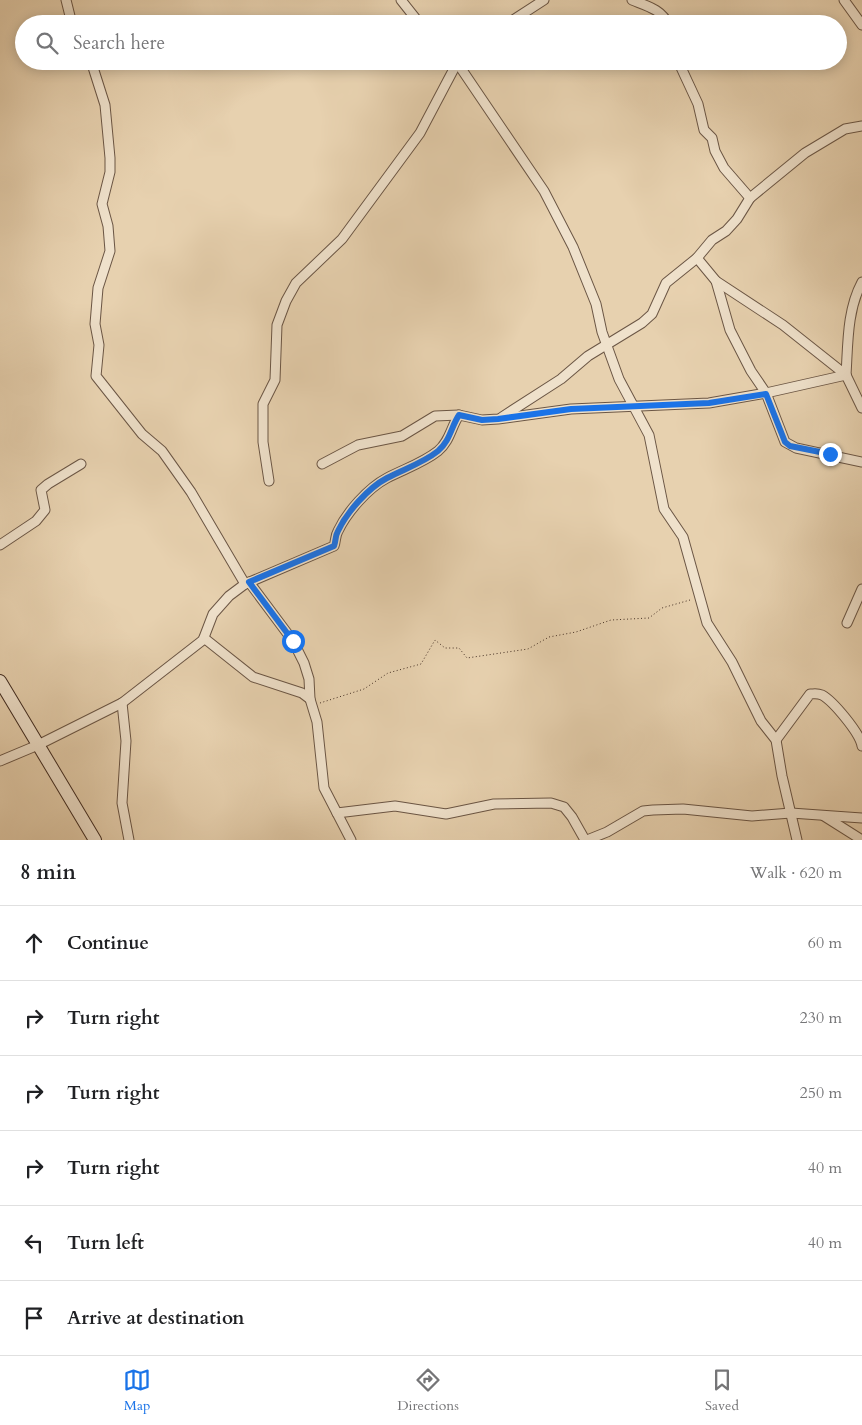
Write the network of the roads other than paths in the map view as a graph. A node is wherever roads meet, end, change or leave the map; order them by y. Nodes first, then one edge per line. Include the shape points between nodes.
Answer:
1 (66, 0) edge
2 (401, 0) edge
3 (544, 0) edge
4 (632, 0) edge
5 (844, 0) edge
6 (70, 15) edge
7 (413, 15) edge
8 (521, 15) edge
9 (662, 15) edge
10 (862, 25) edge
11 (95, 70) edge
12 (452, 70) edge
13 (463, 70) edge
14 (682, 70) edge
15 (862, 126) edge
16 (750, 198) junction
17 (697, 258) junction
18 (716, 281) junction
19 (862, 282) edge
20 (607, 345) junction
21 (846, 374) junction
22 (766, 394) junction
23 (634, 404) junction
24 (862, 408) edge
25 (459, 415) junction
26 (498, 419) junction
27 (862, 462) edge
28 (81, 464) dead end
29 (322, 464) dead end
30 (269, 481) dead end
31 (0, 545) edge
32 (247, 583) junction
33 (862, 589) edge
34 (847, 623) dead end
35 (204, 638) junction
36 (0, 681) edge
37 (311, 702) junction
38 (122, 703) junction
39 (791, 721) junction
40 (770, 731) junction
41 (776, 740) junction
42 (38, 745) junction
43 (862, 746) edge
44 (0, 761) edge
45 (337, 813) junction
46 (791, 813) junction
47 (824, 816) junction
48 (862, 818) edge
49 (862, 839) edge
50 (95, 840) edge
51 (129, 840) edge
52 (351, 840) edge
53 (586, 840) edge
54 (797, 840) edge

1 - 6 street
2 - 7 street
3 - 8 street
4 - 9 street
5 - 10 street
11 - 32 street via 105,105 110,158 102,204 110,251 98,288 96,376 142,434 162,451
12 - 30 street via 420,133 342,239 296,283 286,301 277,324 275,380 263,404 263,442
13 - 20 street via 544,191 573,247 596,304
14 - 16 street via 698,104 704,130 712,138 724,168
15 - 16 street via 845,129 805,153
16 - 17 street via 737,219
17 - 18 street
17 - 20 street via 666,283 652,314 642,324
18 - 21 street via 784,325
18 - 22 street via 730,330
19 - 21 street via 850,315
20 - 23 street via 619,379
20 - 26 street
21 - 22 street
21 - 24 street
22 - 23 street via 709,403
22 - 27 street via 785,442 790,446
23 - 26 street
23 - 40 street via 649,435 664,509 683,537 707,623 732,662 761,721
25 - 26 street via 482,420
25 - 29 street via 435,416 402,436 358,445
25 - 32 street via 452,425 448,441 437,452 373,487 336,533 334,546
28 - 31 street via 41,490 45,510 36,521
32 - 35 street via 229,596 213,614
32 - 37 street via 265,601 299,650 309,679
33 - 34 street
35 - 37 street via 253,677 302,693
35 - 38 street
36 - 42 street
37 - 45 street via 324,788
38 - 42 street
38 - 51 street via 126,741 122,803
39 - 40 street
39 - 41 street
39 - 43 street via 810,694 824,696 853,728
40 - 41 street
41 - 46 street
42 - 44 street
42 - 50 street
45 - 52 street
45 - 53 street via 395,806 446,814 494,804 551,803 564,807
46 - 47 street
46 - 53 street via 752,816 683,809 642,811 607,832
46 - 54 street
47 - 48 street
47 - 49 street

